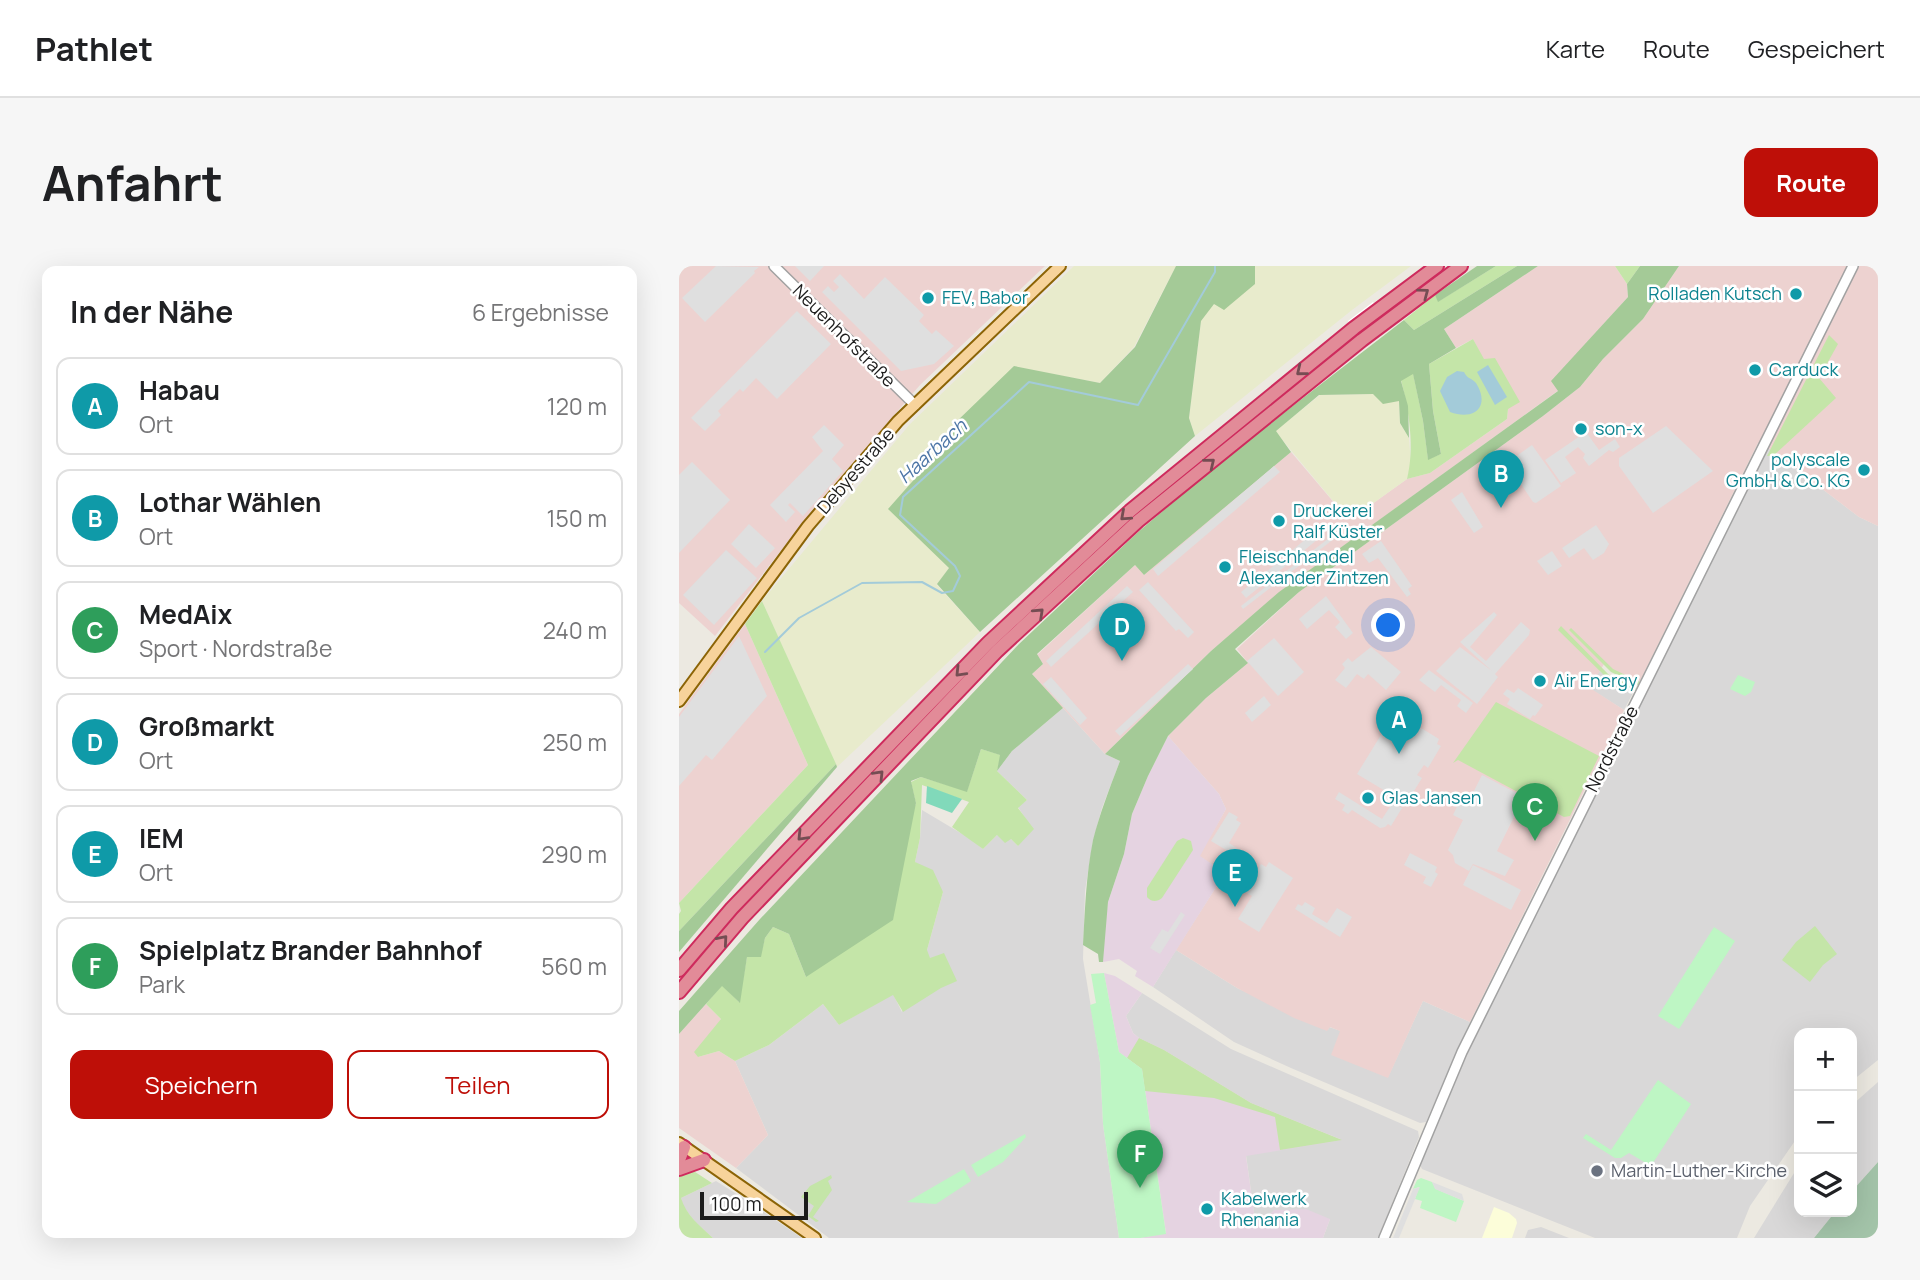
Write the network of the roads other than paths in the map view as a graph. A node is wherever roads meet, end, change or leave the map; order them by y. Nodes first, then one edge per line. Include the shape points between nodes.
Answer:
1 (774, 266) edge
2 (1060, 266) edge
3 (1437, 266) edge
4 (1461, 266) edge
5 (1853, 266) edge
6 (915, 405) junction
7 (679, 701) edge
8 (679, 970) edge
9 (679, 992) edge
10 (681, 1146) edge
11 (679, 1160) edge
12 (704, 1160) junction
13 (679, 1170) edge
14 (815, 1238) edge
15 (1384, 1238) edge

1 - 6 street, Neuenhofstraße
2 - 6 main road, Debyestraße
3 -> 8 highway via 1130,511 988,643 732,908
9 -> 4 highway via 742,918 997,651 1138,521
5 - 15 street, Nordstraße via 1462,1052
6 - 7 main road, Debyestraße via 808,526
10 - 11 highway
10 - 12 main road
12 - 13 highway
12 - 14 main road

